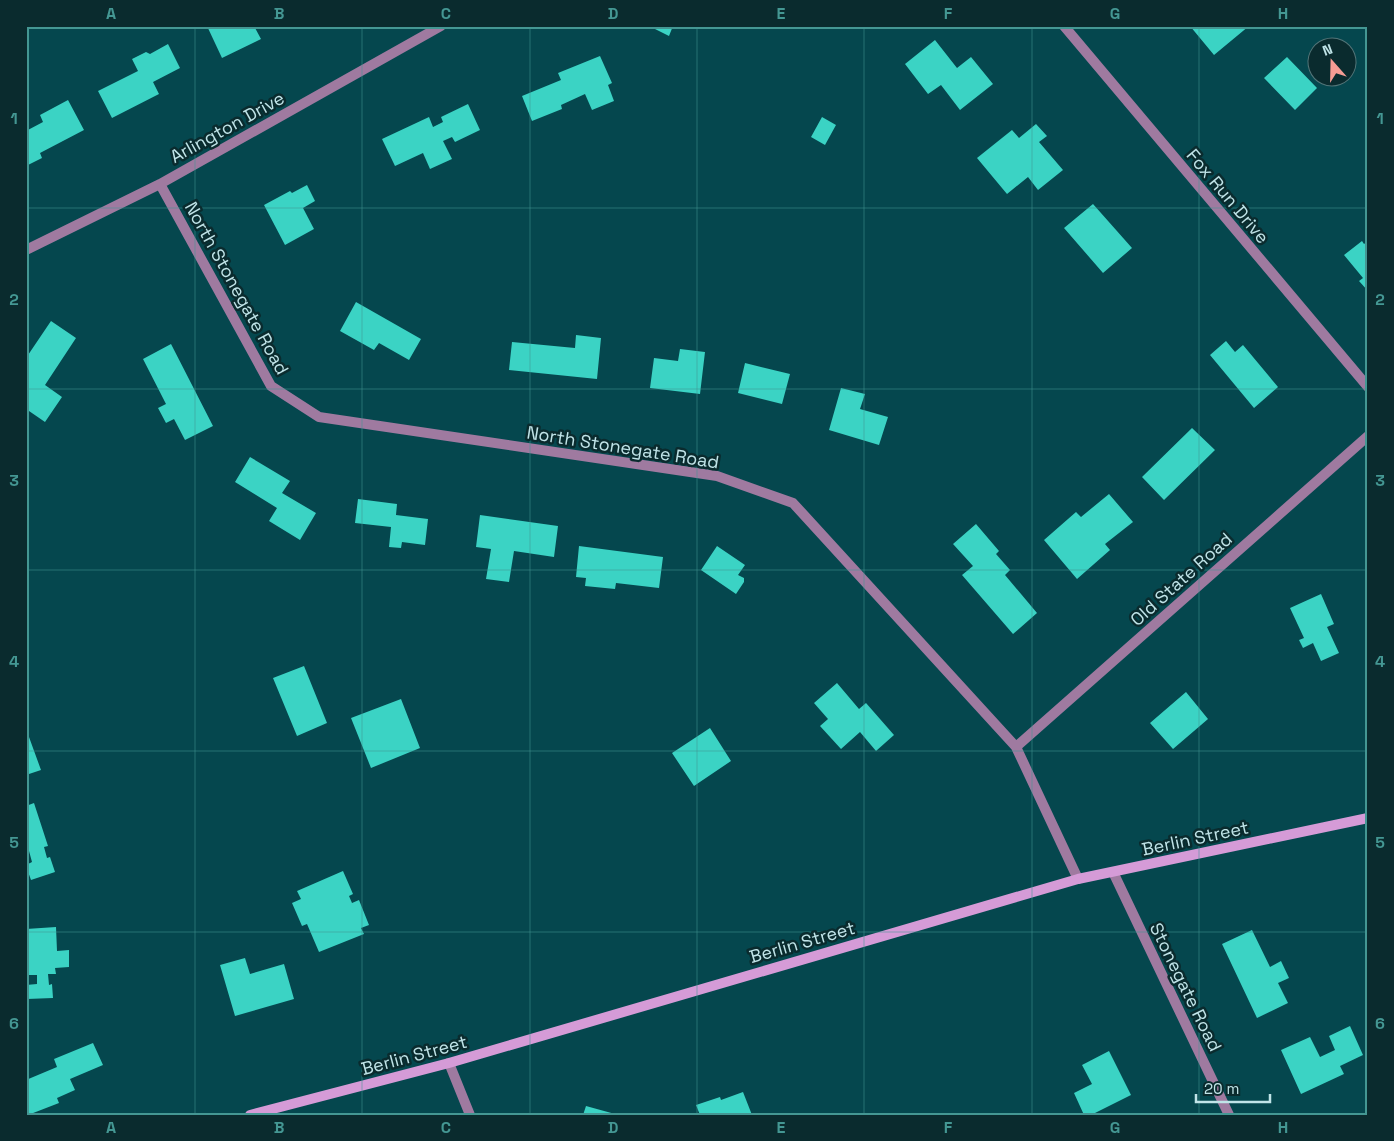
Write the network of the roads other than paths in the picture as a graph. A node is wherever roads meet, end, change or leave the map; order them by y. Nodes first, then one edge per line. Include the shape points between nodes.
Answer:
1 (441, 26) edge
2 (1064, 26) edge
3 (160, 184) junction
4 (26, 250) edge
5 (1368, 387) edge
6 (1368, 436) edge
7 (1016, 747) junction
8 (1368, 818) edge
9 (1113, 872) junction
10 (1078, 879) junction
11 (449, 1062) junction
12 (250, 1115) edge
13 (470, 1115) edge
14 (1229, 1115) edge

1 - 3 street, Arlington Drive
2 - 5 street, Fox Run Drive
3 - 4 street, Arlington Drive
3 - 7 street, North Stonegate Road via 271,386 319,417 717,476 793,503
6 - 7 street, Old State Road
7 - 10 street, North Stonegate Road
8 - 9 main road, Berlin Street
9 - 10 main road, Berlin Street
9 - 14 street, Stonegate Road
10 - 11 main road, Berlin Street
11 - 12 main road, Berlin Street
11 - 13 street

